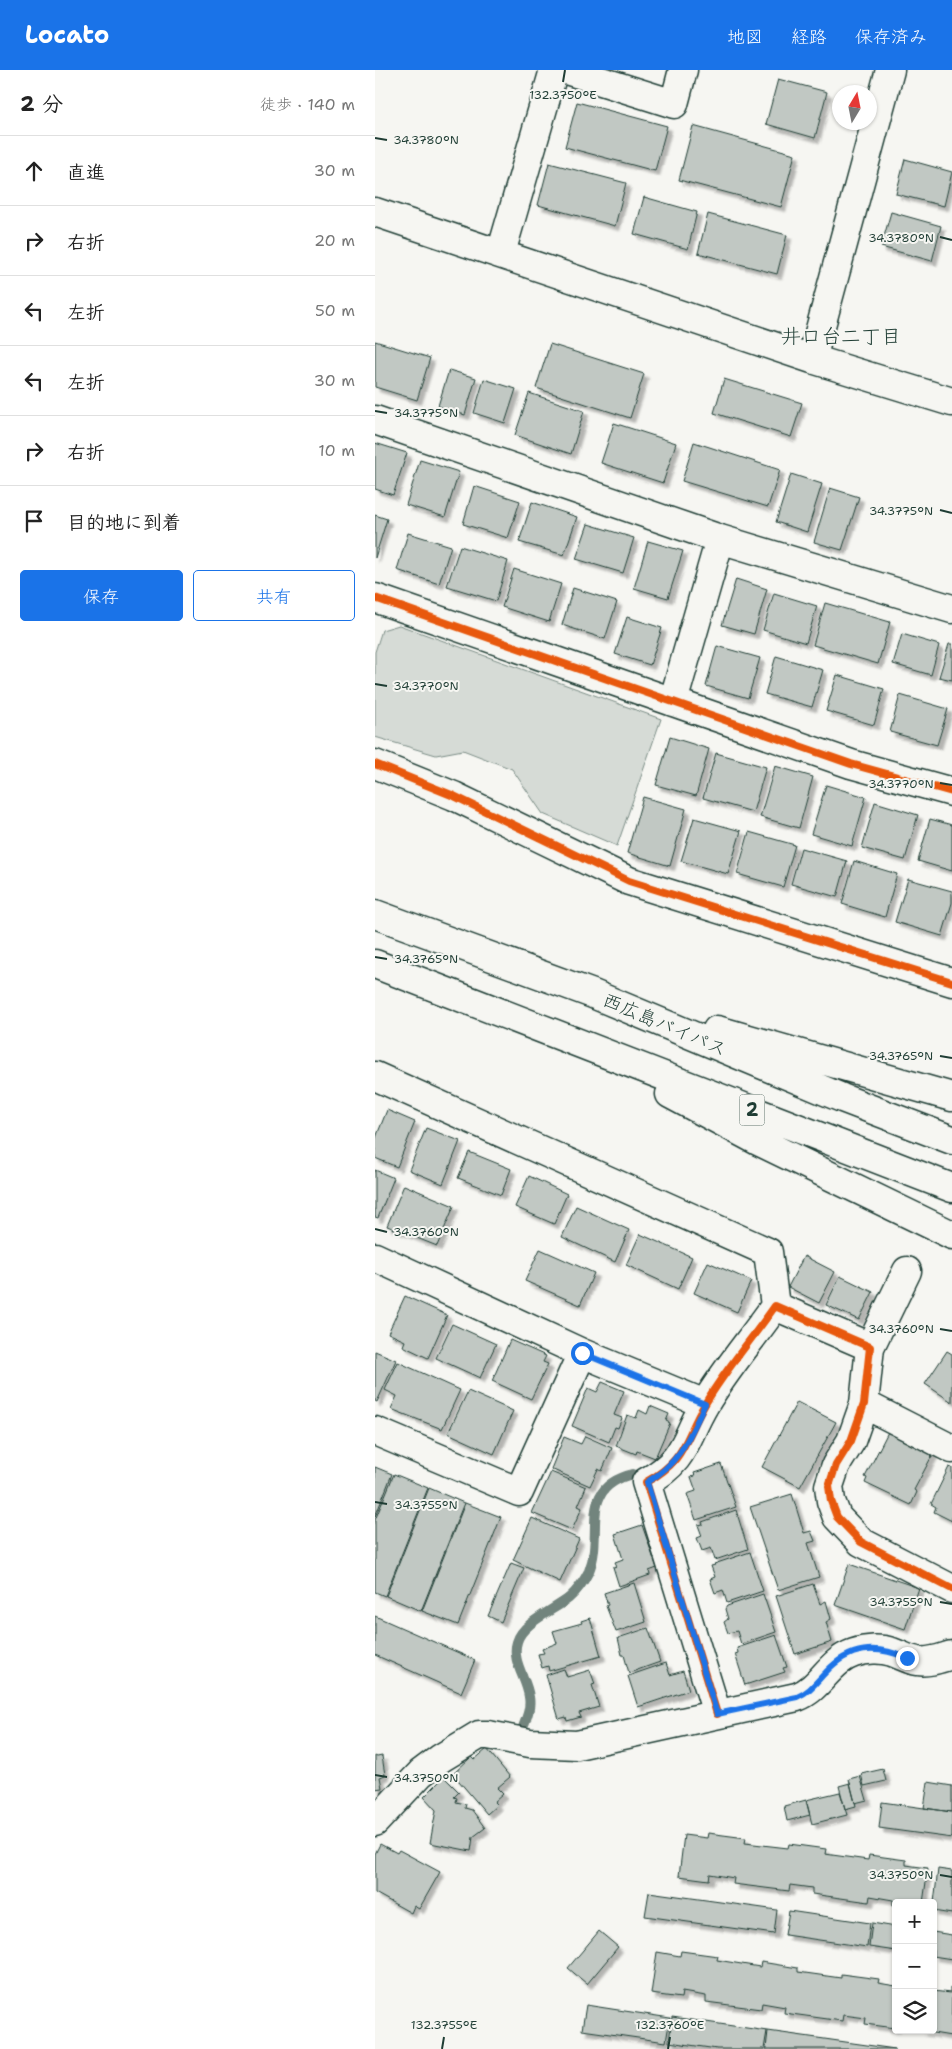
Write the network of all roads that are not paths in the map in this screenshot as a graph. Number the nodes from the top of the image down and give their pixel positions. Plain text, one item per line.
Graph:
1 (554, 70) edge
2 (566, 70) edge
3 (683, 70) edge
4 (890, 70) edge
5 (375, 212) edge
6 (501, 253) junction
7 (812, 358) junction
8 (952, 402) edge
9 (375, 420) edge
10 (721, 539) junction
11 (375, 598) edge
12 (950, 601) edge
13 (673, 702) junction
14 (375, 764) edge
15 (952, 792) edge
16 (375, 914) edge
17 (375, 964) edge
18 (375, 970) edge
19 (407, 976) junction
20 (952, 982) edge
21 (593, 994) junction
22 (553, 1032) junction
23 (375, 1076) edge
24 (952, 1097) edge
25 (952, 1140) edge
26 (952, 1188) edge
27 (952, 1235) edge
28 (375, 1257) edge
29 (907, 1271) dead end
30 (775, 1306) junction
31 (869, 1347) junction
32 (582, 1353) junction
33 (705, 1404) junction
34 (864, 1404) junction
35 (375, 1431) edge
36 (952, 1449) edge
37 (952, 1589) edge
38 (952, 1656) edge
39 (717, 1714) junction
40 (375, 1822) edge

1 - 6 main road
2 - 3 main road
4 - 7 main road
5 - 6 main road
6 - 7 main road
7 - 8 main road
9 - 10 main road
10 - 12 main road
10 - 13 main road
11 - 13 main road
13 - 15 main road
14 - 20 main road
16 - 21 main road, 西広島バイパス / 2
17 - 19 main road, 2
18 - 19 main road
19 - 22 main road, 2
21 - 24 main road
21 - 25 main road, 西広島バイパス / 2
22 - 26 main road, 2
22 - 27 main road
23 - 30 main road
28 - 32 main road
29 - 31 main road
30 - 31 main road
30 - 33 main road
31 - 34 main road
32 - 33 main road
32 - 35 main road
33 - 39 main road
34 - 36 main road
34 - 37 main road
38 - 39 main road
39 - 40 main road

